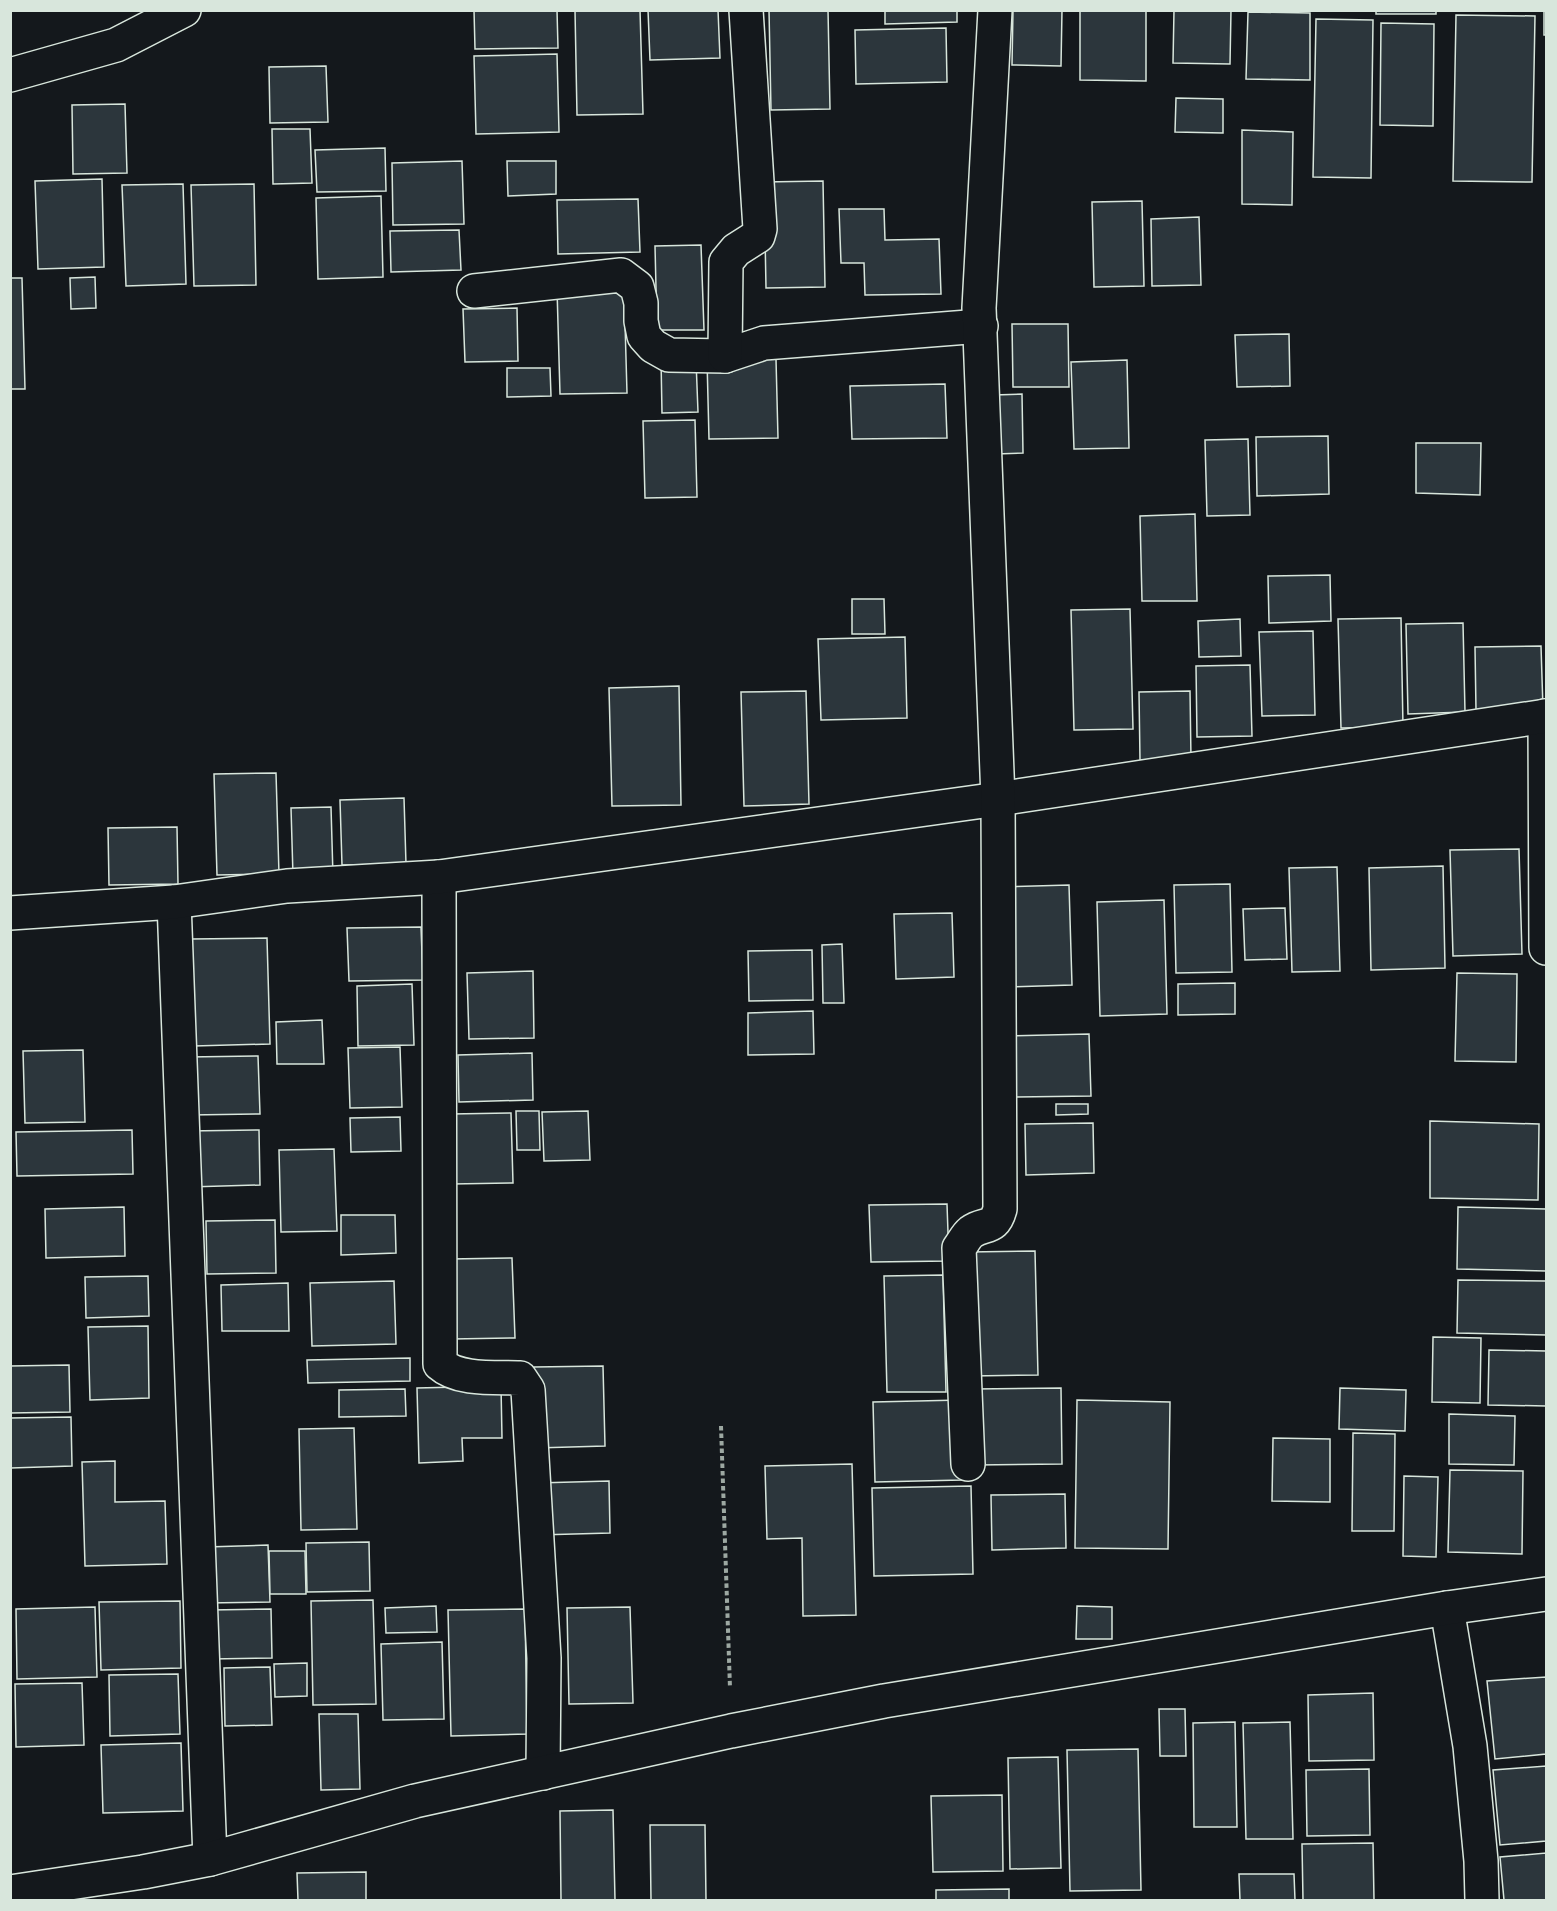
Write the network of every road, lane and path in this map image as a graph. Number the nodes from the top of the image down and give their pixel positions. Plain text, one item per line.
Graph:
1 (184, 10) edge
2 (746, 10) edge
3 (995, 10) edge
4 (10, 75) edge
5 (474, 291) dead end
6 (981, 326) junction
7 (724, 356) junction
8 (1546, 716) edge
9 (998, 799) junction
10 (439, 877) junction
11 (174, 902) junction
12 (10, 913) edge
13 (1546, 948) edge
14 (721, 1426) dead end
15 (969, 1464) dead end
16 (1546, 1594) edge
17 (1447, 1608) junction
18 (732, 1731) junction
19 (543, 1773) junction
20 (210, 1859) junction
21 (144, 1886) edge
22 (10, 1892) edge
23 (1482, 1900) edge

1 - 4 street
2 - 7 street
3 - 6 street
5 - 7 street
6 - 7 street
6 - 9 street
8 - 9 street
8 - 13 street
9 - 10 street
9 - 15 street
10 - 11 street
10 - 19 street
11 - 12 street
11 - 20 street
14 - 18 path
16 - 17 street
17 - 18 street
17 - 23 street
18 - 19 street
19 - 20 street
20 - 21 street
21 - 22 street

